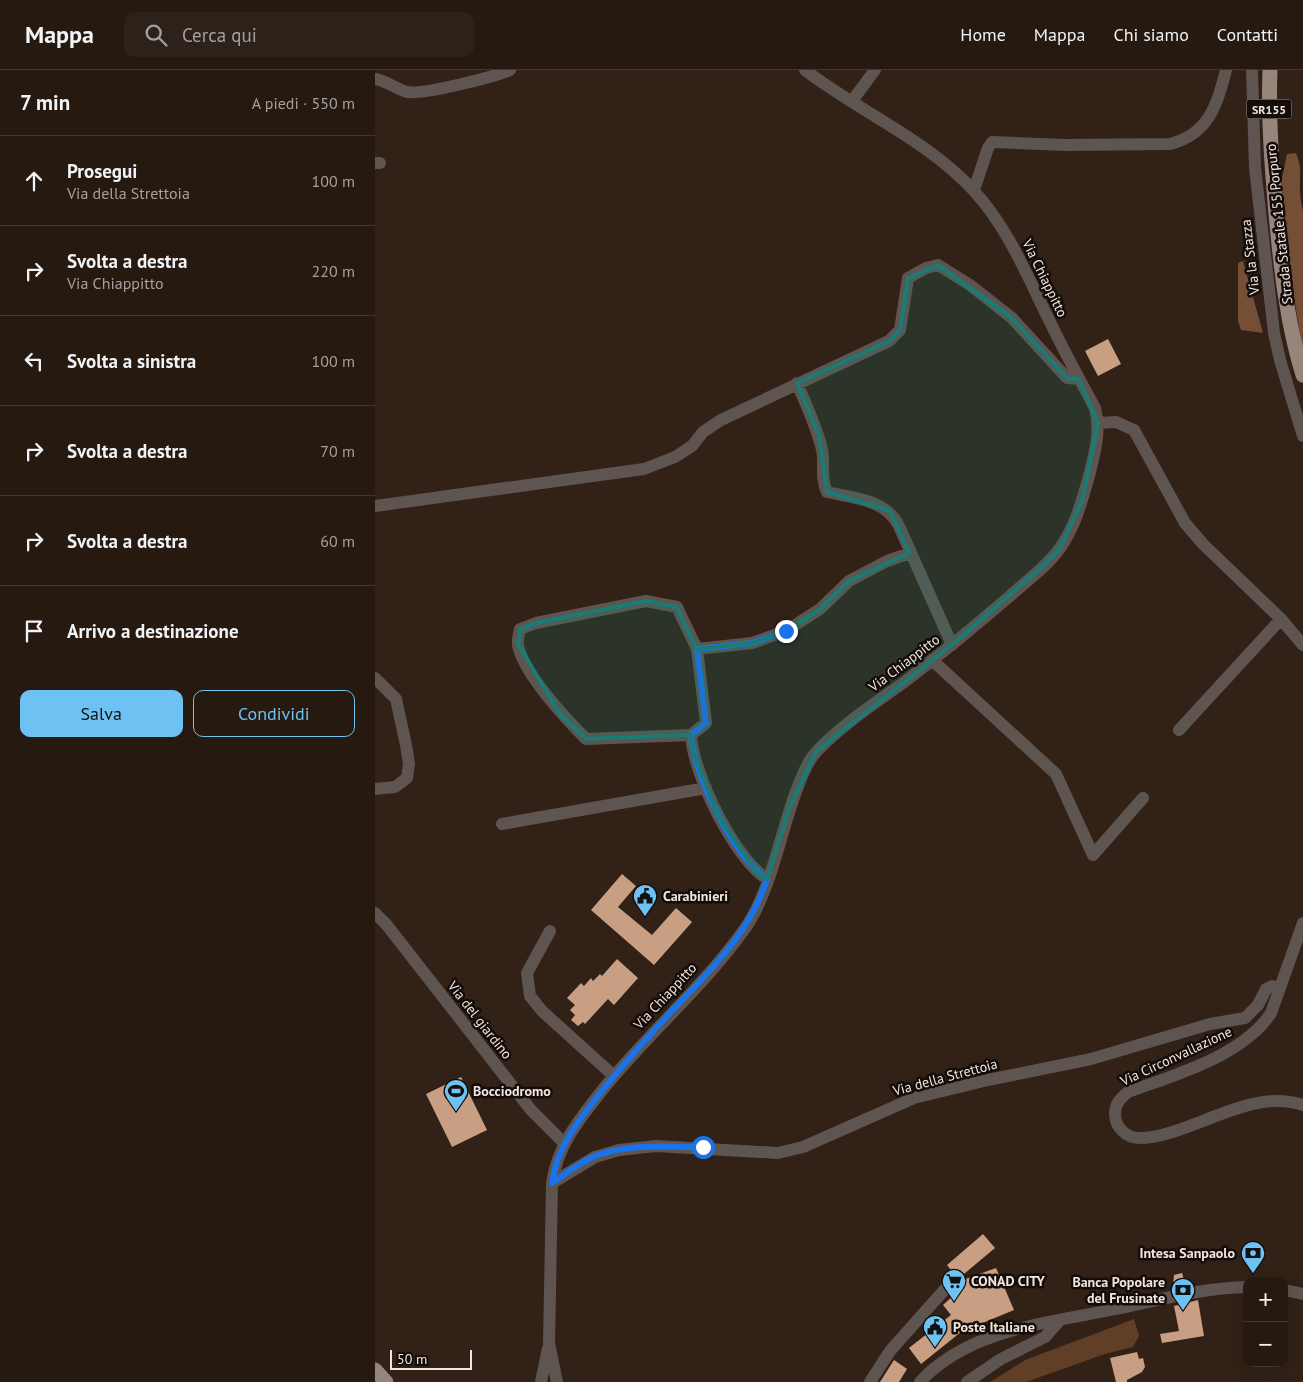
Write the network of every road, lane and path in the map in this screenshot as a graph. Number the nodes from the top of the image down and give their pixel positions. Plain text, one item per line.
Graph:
1 (510, 70) edge
2 (805, 70) edge
3 (875, 70) edge
4 (1226, 70) edge
5 (1251, 70) edge
6 (1270, 70) edge
7 (375, 79) edge
8 (852, 101) junction
9 (974, 190) junction
10 (1303, 375) edge
11 (1079, 379) junction
12 (797, 383) junction
13 (1098, 423) junction
14 (1303, 436) edge
15 (375, 506) edge
16 (909, 553) junction
17 (1281, 619) junction
18 (952, 645) junction
19 (1303, 645) edge
20 (697, 649) junction
21 (932, 660) junction
22 (375, 678) edge
23 (1179, 730) dead end
24 (691, 735) junction
25 (706, 788) junction
26 (375, 789) edge
27 (1143, 798) dead end
28 (502, 824) dead end
29 (767, 879) junction
30 (375, 914) edge
31 (1303, 923) edge
32 (550, 932) dead end
33 (1280, 988) junction
34 (614, 1076) junction
35 (1303, 1105) edge
36 (564, 1143) junction
37 (552, 1183) junction
38 (1243, 1287) edge
39 (946, 1288) dead end
40 (1288, 1291) edge
41 (1303, 1294) edge
42 (1059, 1321) junction
43 (1033, 1326) junction
44 (1037, 1341) junction
45 (549, 1343) junction
46 (375, 1370) edge
47 (386, 1382) edge
48 (541, 1382) edge
49 (557, 1382) edge
50 (870, 1382) edge
51 (920, 1382) edge
52 (967, 1382) edge

1 - 7 street
2 - 8 street, Via Chiappitto
3 - 8 street
4 - 9 street
5 - 14 street, Via la Stazza
6 - 10 main road, Strada Statale 155 Porpuro / SR155
8 - 9 street, Via Chiappitto
9 - 11 street, Via Chiappitto
11 - 12 street
11 - 13 street, Via Chiappitto
12 - 15 street
12 - 16 street
13 - 17 street
13 - 18 street, Via Chiappitto
16 - 18 street
16 - 20 street
17 - 19 street
17 - 23 street
18 - 21 street, Via Chiappitto
20 - 24 street
20 - 24 street
21 - 27 street
21 - 29 street, Via Chiappitto
22 - 26 street
24 - 25 street
25 - 28 street
25 - 29 street
29 - 34 street, Via Chiappitto
30 - 36 street, Via del giardino
31 - 33 street, Via Circonvallazione
32 - 34 street
33 - 35 street, Via Circonvallazione
33 - 37 street, Via della Strettoia
34 - 36 street, Via Chiappitto
36 - 37 street, Via Chiappitto
37 - 45 street, Via Chiappitto
38 - 42 street
39 - 50 street
40 - 41 street
42 - 43 street
42 - 44 street
43 - 44 street
43 - 51 street
44 - 52 street
45 - 48 street
45 - 49 street
46 - 47 main road

